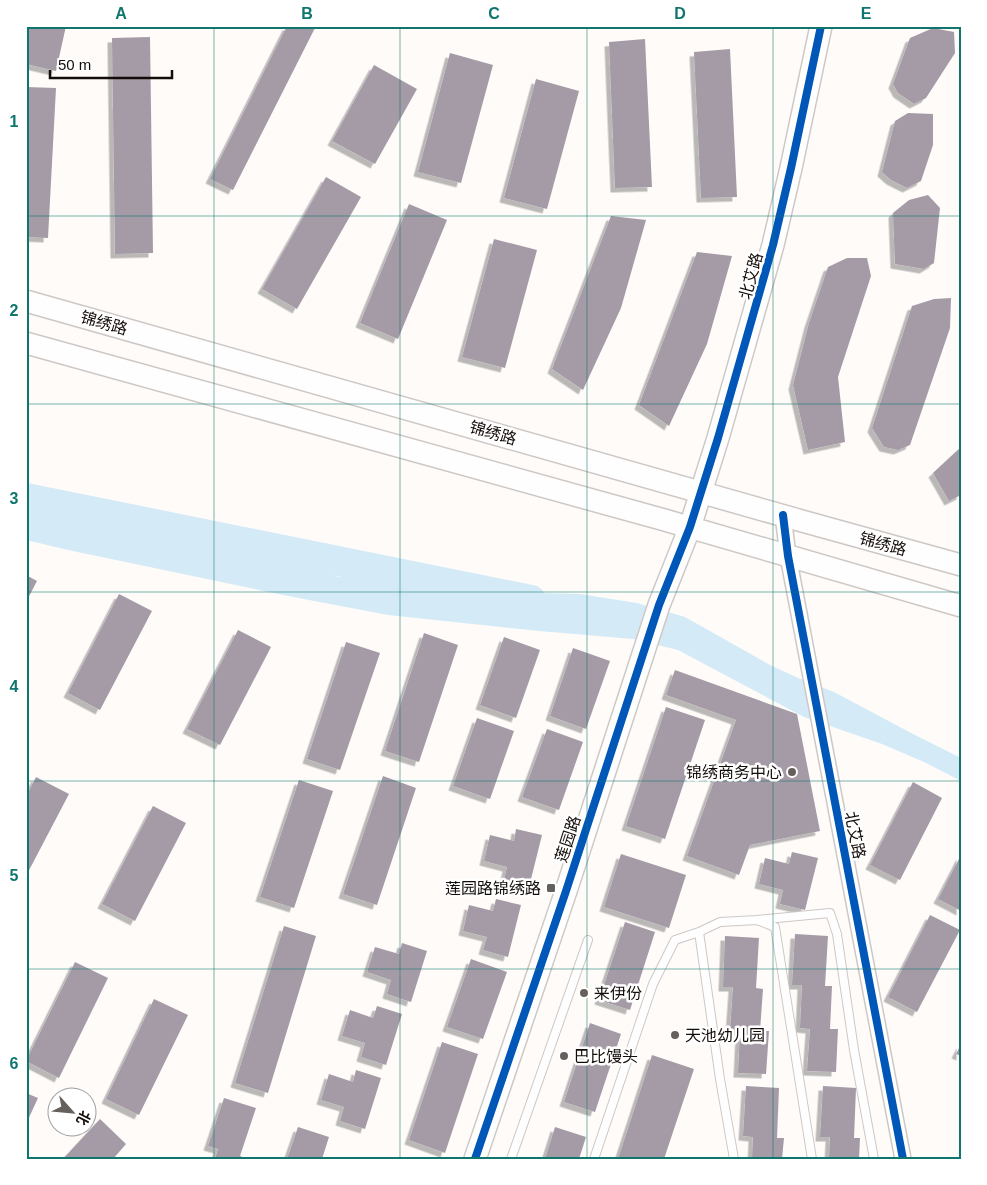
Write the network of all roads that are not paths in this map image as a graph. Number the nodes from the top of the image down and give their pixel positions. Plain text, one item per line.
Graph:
1 (821, 26) edge
2 (26, 300) edge
3 (26, 343) edge
4 (702, 492) junction
5 (783, 516) junction
6 (690, 528) junction
7 (788, 556) junction
8 (961, 565) edge
9 (961, 606) edge
10 (756, 920) junction
11 (699, 932) junction
12 (588, 940) dead end
13 (476, 1159) edge
14 (511, 1159) edge
15 (594, 1159) edge
16 (734, 1159) edge
17 (812, 1159) edge
18 (874, 1159) edge
19 (902, 1159) edge

1 - 4 main road, 北艾路
2 - 4 main road, 锦绣路
3 - 6 main road
4 - 5 main road, 锦绣路
4 - 6 main road, 北艾路
5 - 7 street, 北艾路
5 - 8 main road, 锦绣路
6 - 7 main road
6 - 13 main road, 莲园路
7 - 9 main road
7 - 19 street, 北艾路
10 - 11 lane
10 - 17 lane
10 - 18 lane
11 - 15 lane
11 - 16 lane
12 - 14 lane

